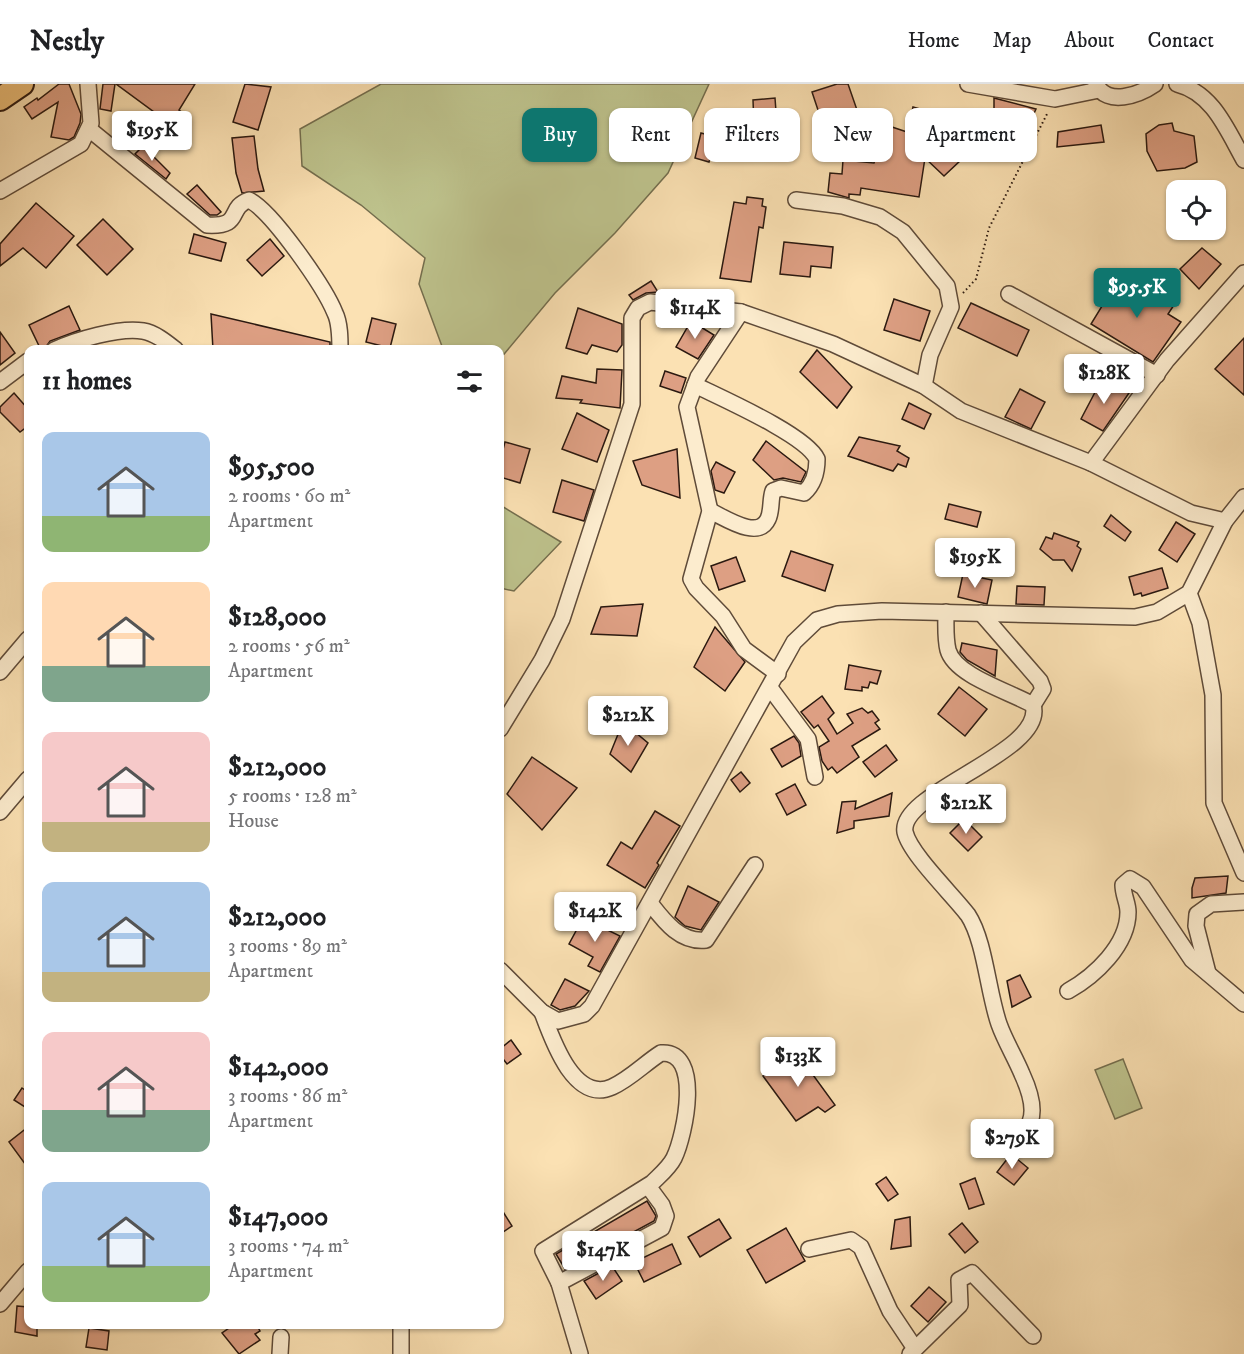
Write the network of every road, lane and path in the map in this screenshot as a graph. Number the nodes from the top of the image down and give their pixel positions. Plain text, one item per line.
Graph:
1 (20, 84) edge
2 (88, 84) edge
3 (968, 84) edge
4 (1177, 84) edge
5 (1152, 86) edge
6 (1097, 87) edge
7 (0, 99) edge
8 (1054, 99) junction
9 (88, 129) junction
10 (1244, 160) edge
11 (0, 191) edge
12 (796, 200) dead end
13 (1244, 273) edge
14 (1009, 294) dead end
15 (951, 307) junction
16 (741, 312) junction
17 (65, 345) edge
18 (169, 345) edge
19 (339, 345) edge
20 (24, 365) edge
21 (1157, 375) junction
22 (0, 382) edge
23 (695, 385) junction
24 (924, 386) junction
25 (1091, 463) junction
26 (1244, 497) edge
27 (710, 510) junction
28 (1225, 521) junction
29 (1189, 593) junction
30 (946, 612) junction
31 (981, 613) junction
32 (24, 644) edge
33 (0, 672) edge
34 (778, 674) junction
35 (771, 689) junction
36 (1033, 705) junction
37 (504, 722) edge
38 (815, 777) dead end
39 (24, 784) edge
40 (0, 812) edge
41 (755, 865) dead end
42 (1244, 873) edge
43 (1244, 902) edge
44 (650, 903) junction
45 (1208, 973) junction
46 (504, 974) edge
47 (1068, 992) dead end
48 (1244, 1004) edge
49 (542, 1012) junction
50 (981, 1148) dead end
51 (648, 1186) junction
52 (809, 1249) dead end
53 (24, 1276) edge
54 (559, 1283) junction
55 (0, 1305) edge
56 (401, 1329) edge
57 (1033, 1336) dead end
58 (281, 1337) dead end
59 (912, 1350) edge
60 (280, 1354) edge
61 (401, 1354) edge
62 (580, 1354) edge

1 - 7 highway
2 - 9 street
3 - 8 street
4 - 10 street
5 - 6 street
6 - 8 street
8 - 15 path
9 - 11 street
9 - 19 street
12 - 15 street
13 - 21 street
14 - 21 street
15 - 24 street
16 - 23 street
16 - 24 street
16 - 37 street
17 - 18 street
20 - 22 street
21 - 25 street
23 - 27 street
23 - 27 street
24 - 25 street
25 - 28 street
26 - 28 street
27 - 34 street
28 - 29 street
29 - 31 street
29 - 42 street
30 - 31 street
30 - 34 street
30 - 36 street
31 - 36 street
32 - 33 street
34 - 35 street
35 - 38 street
35 - 44 street
36 - 50 street
39 - 40 street
41 - 44 street
43 - 45 street
44 - 49 street
45 - 47 street
45 - 48 street
46 - 49 street
49 - 51 street
51 - 54 street
51 - 54 street
52 - 59 street
53 - 55 street
54 - 62 street
56 - 61 street
57 - 59 street
58 - 60 street

